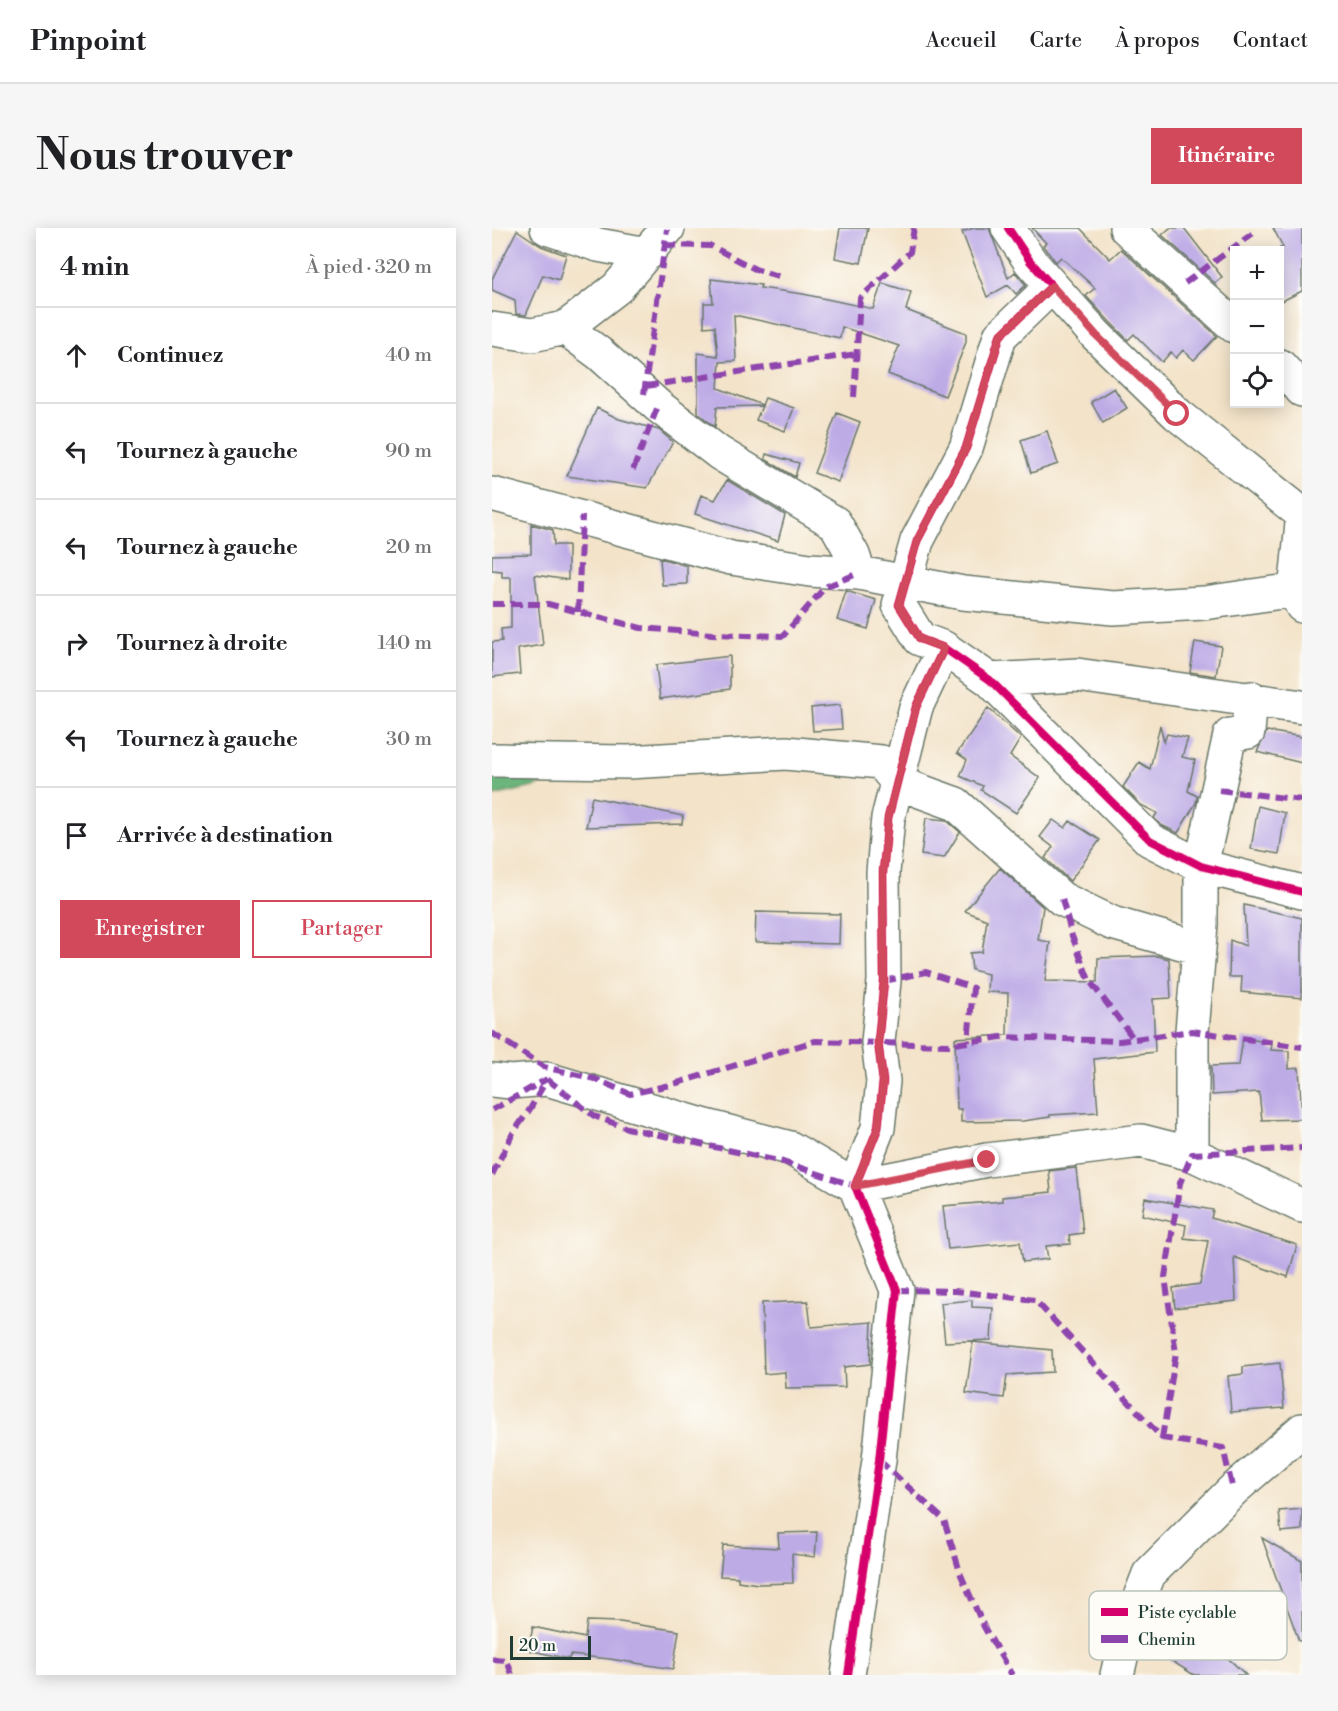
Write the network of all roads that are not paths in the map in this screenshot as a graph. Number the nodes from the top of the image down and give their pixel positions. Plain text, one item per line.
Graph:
1 (547, 228) edge
2 (668, 228) edge
3 (1008, 228) edge
4 (1126, 228) edge
5 (647, 254) junction
6 (1052, 286) junction
7 (1230, 322) edge
8 (565, 328) junction
9 (492, 329) edge
10 (1284, 370) edge
11 (1302, 390) edge
12 (492, 494) edge
13 (1302, 514) edge
14 (1302, 523) edge
15 (859, 573) junction
16 (905, 581) junction
17 (1300, 596) edge
18 (944, 648) junction
19 (990, 680) junction
20 (1251, 698) junction
21 (1302, 707) edge
22 (492, 760) edge
23 (898, 783) junction
24 (1201, 866) junction
25 (1302, 892) edge
26 (1199, 948) junction
27 (492, 1080) edge
28 (1192, 1154) junction
29 (855, 1186) junction
30 (1302, 1206) edge
31 (1302, 1430) edge
32 (1142, 1591) edge
33 (1121, 1660) edge
34 (848, 1675) edge
35 (1117, 1675) edge

1 - 5 street
2 - 5 street
3 - 6 street
4 - 7 street
5 - 8 street
6 - 13 street
6 - 16 street
8 - 9 street
8 - 15 street
10 - 11 street
12 - 15 street
14 - 17 street
15 - 16 street
16 - 17 street
16 - 18 street
18 - 19 street
18 - 23 street
19 - 20 street
19 - 24 street
20 - 21 street
20 - 24 street
22 - 23 street
23 - 26 street
23 - 29 street
24 - 25 street
24 - 26 street
26 - 28 street
27 - 29 street
28 - 29 street
28 - 30 street
29 - 34 street
31 - 32 street
33 - 35 street

